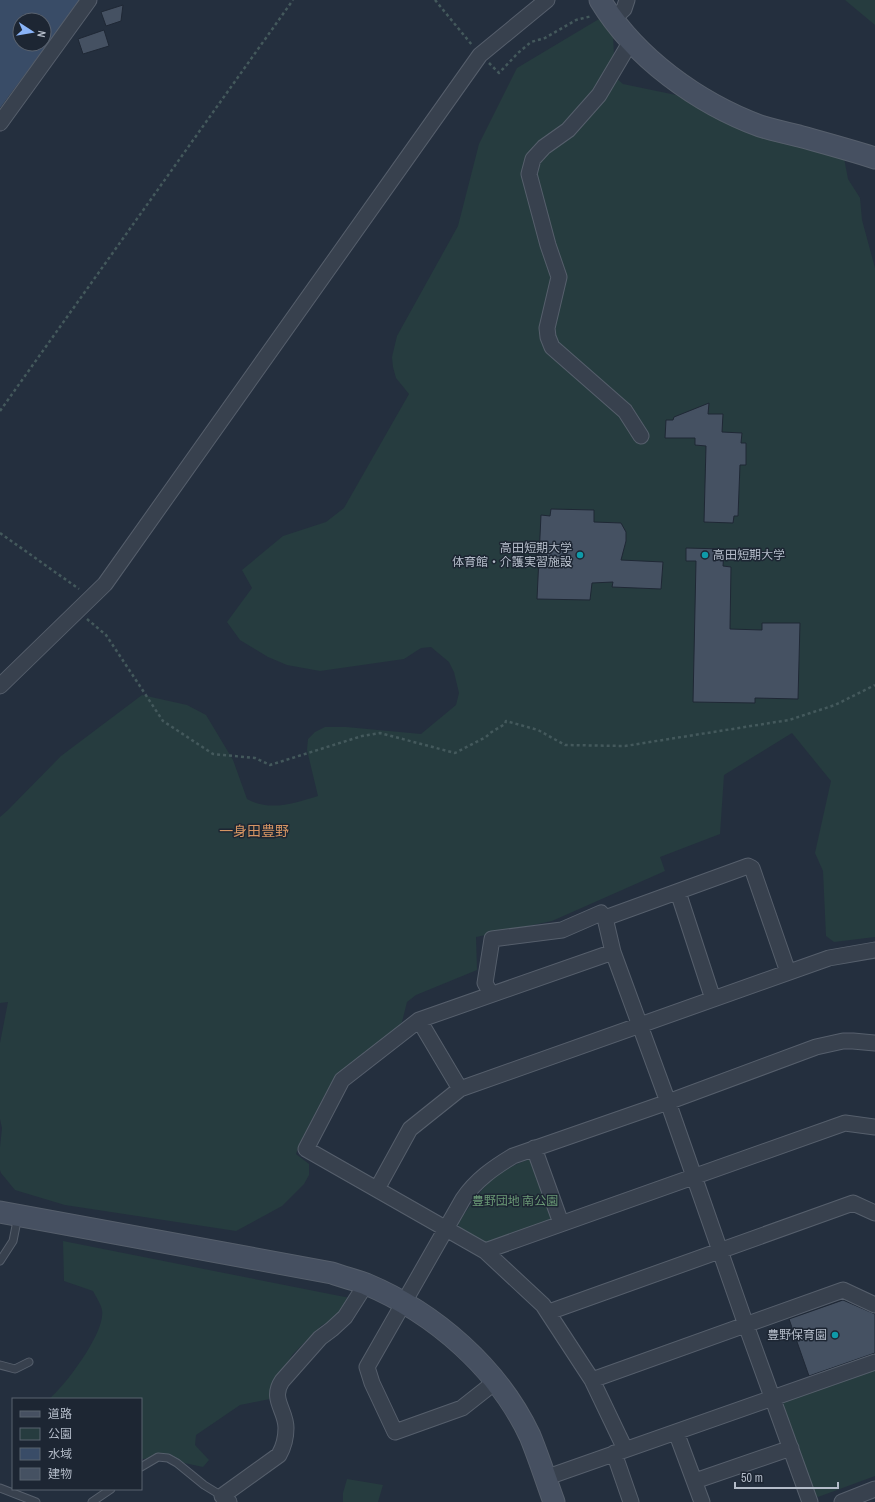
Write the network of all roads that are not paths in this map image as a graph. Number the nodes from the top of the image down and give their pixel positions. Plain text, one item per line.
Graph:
1 (89, 0) edge
2 (546, 0) edge
3 (600, 0) edge
4 (627, 0) edge
5 (613, 19) junction
6 (631, 41) junction
7 (0, 123) edge
8 (875, 158) edge
9 (641, 436) dead end
10 (0, 686) edge
11 (678, 892) junction
12 (604, 918) junction
13 (875, 950) edge
14 (614, 952) junction
15 (788, 972) junction
16 (491, 994) junction
17 (713, 999) junction
18 (419, 1020) junction
19 (640, 1025) junction
20 (875, 1043) edge
21 (460, 1088) junction
22 (668, 1102) junction
23 (875, 1127) edge
24 (534, 1148) junction
25 (693, 1176) junction
26 (377, 1189) junction
27 (875, 1213) edge
28 (9, 1214) edge
29 (561, 1224) junction
30 (446, 1230) junction
31 (719, 1250) junction
32 (485, 1251) junction
33 (0, 1261) edge
34 (366, 1284) junction
35 (404, 1304) junction
36 (875, 1305) edge
37 (549, 1312) junction
38 (746, 1325) junction
39 (29, 1362) dead end
40 (875, 1362) edge
41 (0, 1365) edge
42 (592, 1380) junction
43 (495, 1382) junction
44 (772, 1398) junction
45 (676, 1432) junction
46 (791, 1448) junction
47 (619, 1451) junction
48 (142, 1466) edge
49 (546, 1478) junction
50 (695, 1481) junction
51 (0, 1488) edge
52 (875, 1489) edge
53 (110, 1490) edge
54 (225, 1499) edge
55 (36, 1502) edge
56 (92, 1502) edge
57 (554, 1502) edge
58 (631, 1502) edge
59 (702, 1502) edge
60 (810, 1502) edge
61 (842, 1502) edge

1 - 7 street
2 - 10 street
3 - 5 street
4 - 5 street
5 - 6 street
6 - 8 street
6 - 9 street
11 - 12 street
11 - 15 street
11 - 17 street
12 - 14 street
12 - 16 street
13 - 15 street
14 - 16 street
14 - 19 street
15 - 17 street
16 - 18 street
17 - 19 street
18 - 21 street
18 - 26 street
19 - 21 street
19 - 22 street
20 - 22 street
21 - 26 street
22 - 24 street
22 - 25 street
23 - 25 street
24 - 29 street
24 - 30 street
25 - 29 street
25 - 31 street
26 - 30 street
27 - 31 street
28 - 33 lane
28 - 34 street
29 - 32 street
30 - 32 street
30 - 35 street
31 - 37 street
31 - 38 street
32 - 37 street
34 - 35 street
34 - 54 street
35 - 43 street
35 - 43 street
36 - 38 street
37 - 42 street
38 - 42 street
38 - 44 street
39 - 41 lane
40 - 44 street
42 - 47 street
43 - 49 street
44 - 45 street
44 - 46 street
45 - 47 street
45 - 50 street
46 - 50 street
46 - 60 street
47 - 49 street
47 - 58 street
48 - 54 lane
49 - 57 street
50 - 59 street
51 - 55 lane
52 - 61 street
53 - 56 lane

